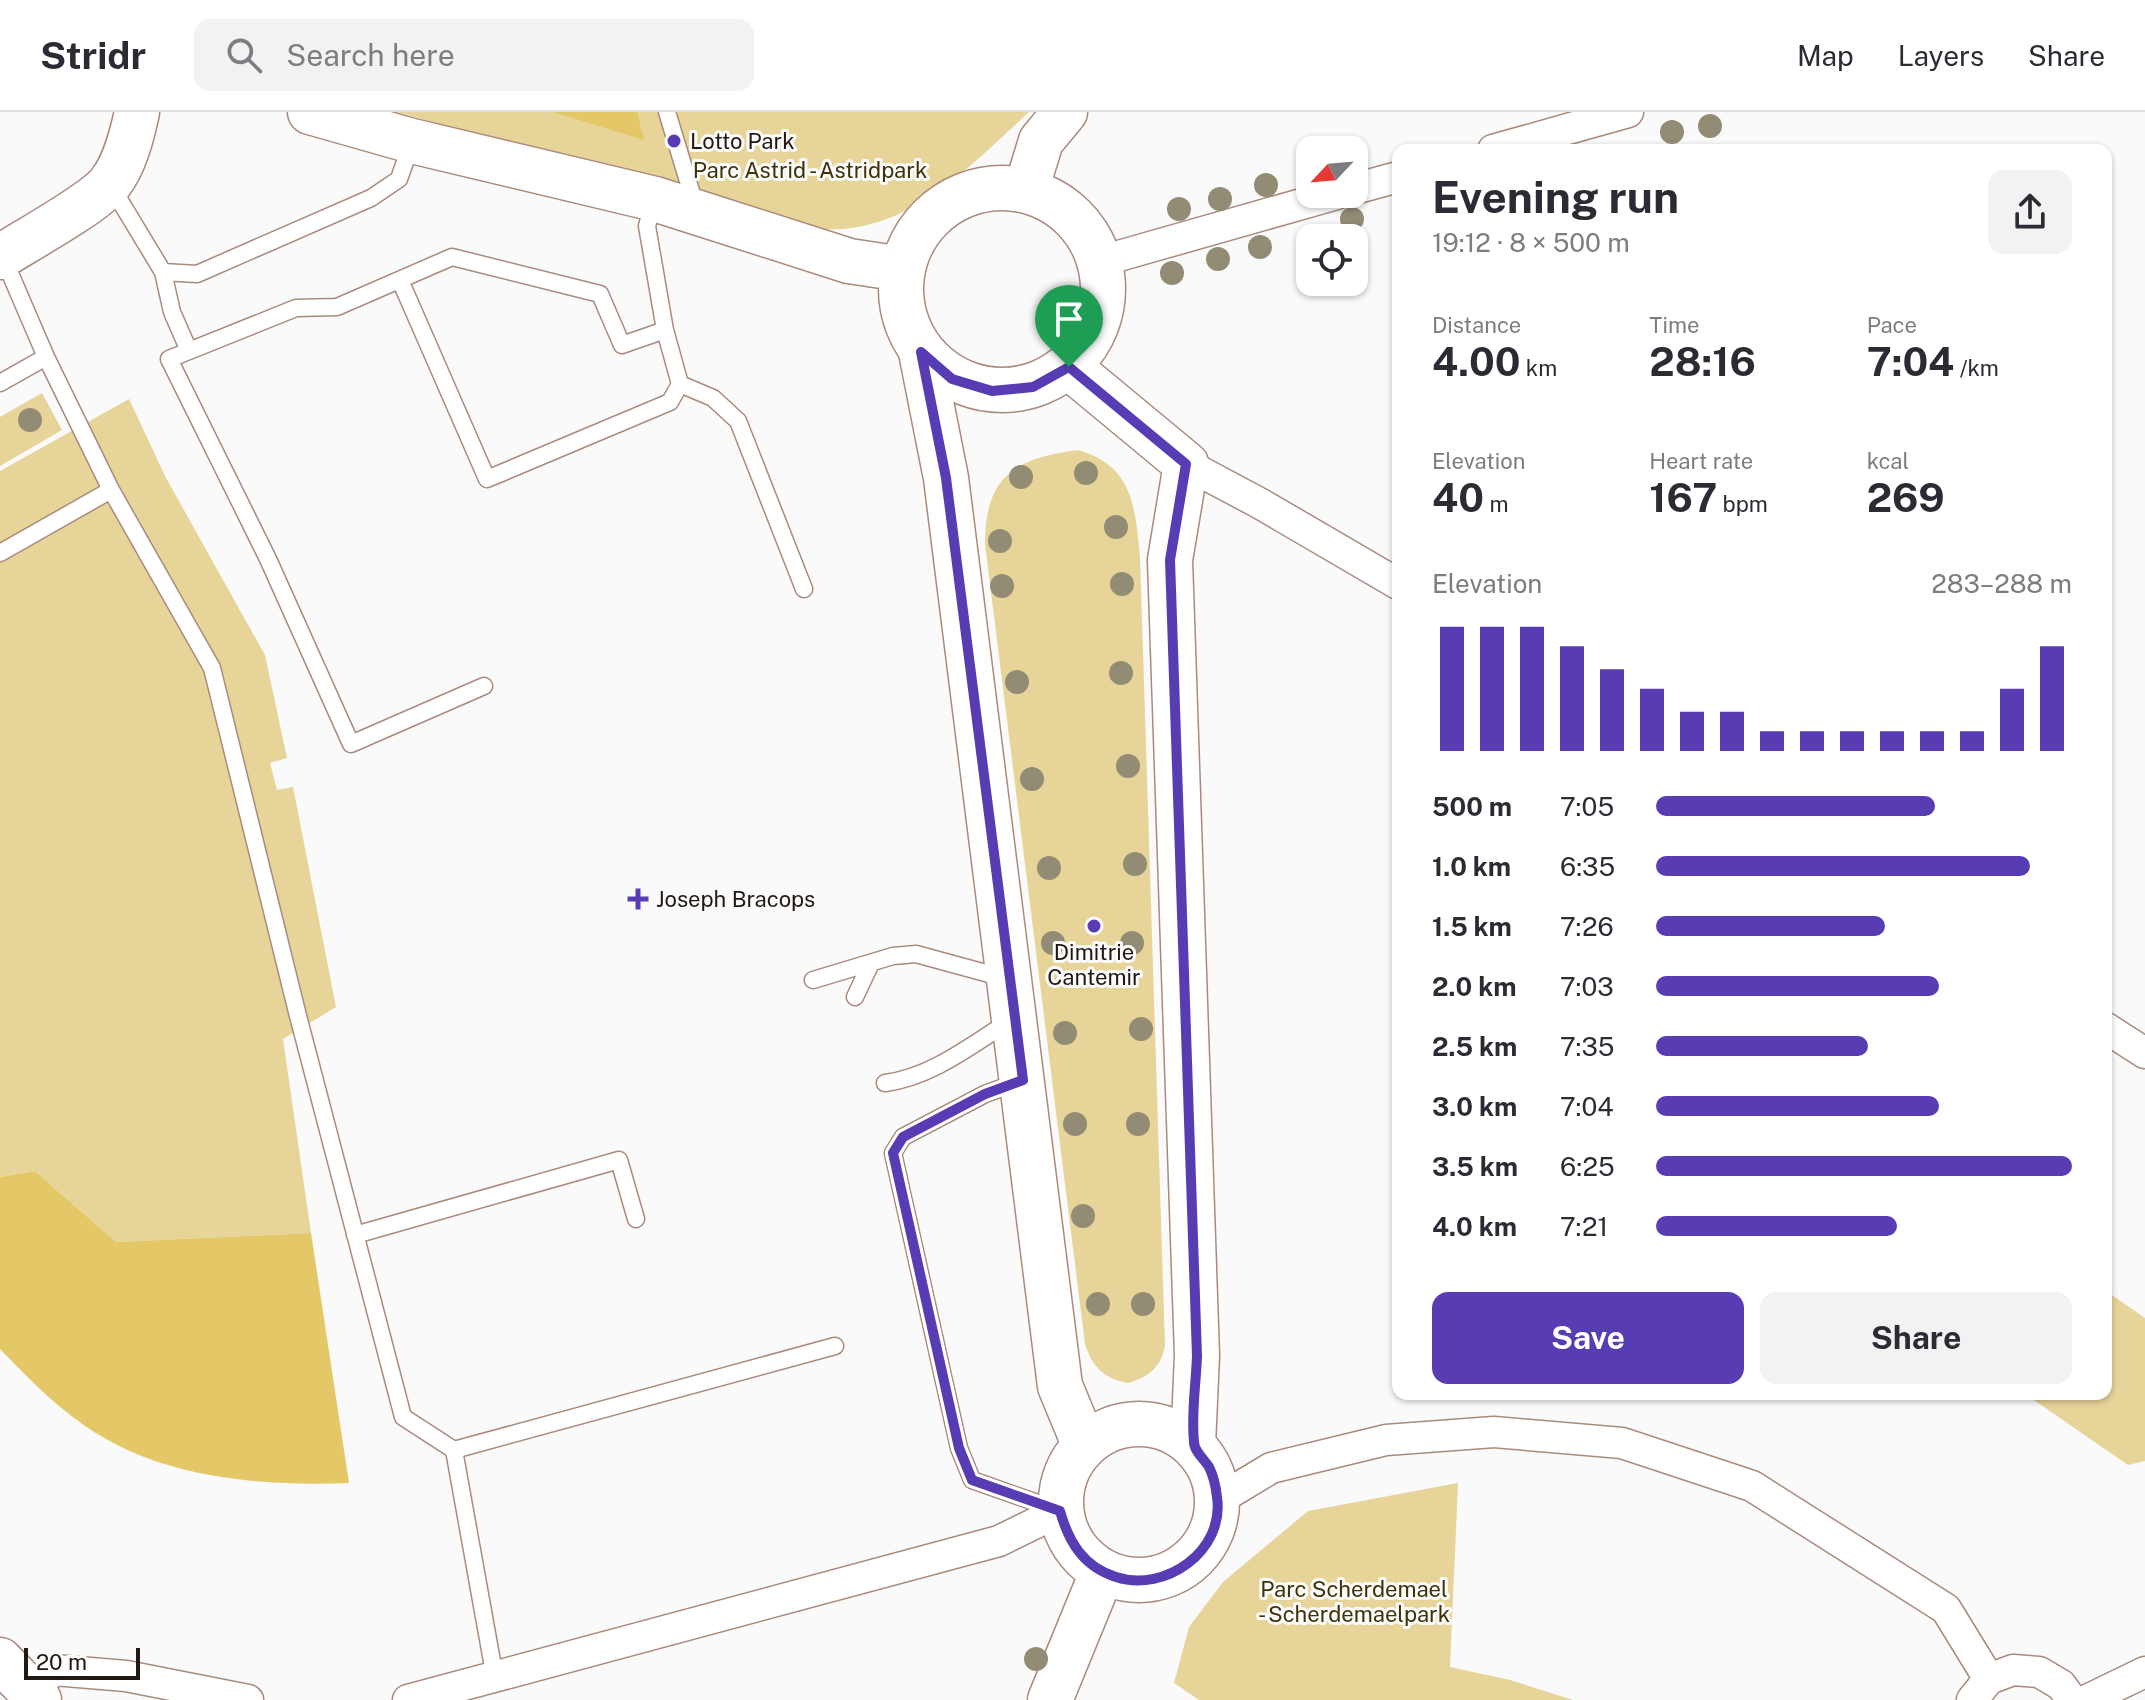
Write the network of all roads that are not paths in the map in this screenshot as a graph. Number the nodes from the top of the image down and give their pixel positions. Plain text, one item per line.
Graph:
1 (137, 112) edge
2 (310, 112) edge
3 (667, 112) edge
4 (1065, 112) edge
5 (1628, 112) edge
6 (412, 141) junction
7 (1514, 144) edge
8 (1392, 179) edge
9 (110, 184) junction
10 (1368, 185) edge
11 (1026, 190) junction
12 (655, 199) junction
13 (1296, 206) edge
14 (698, 213) junction
15 (1, 256) edge
16 (1101, 261) junction
17 (902, 269) junction
18 (163, 272) junction
19 (400, 280) junction
20 (665, 330) junction
21 (189, 351) junction
22 (921, 352) junction
23 (46, 357) junction
24 (1069, 367) junction
25 (0, 383) edge
26 (680, 384) junction
27 (1186, 464) junction
28 (111, 490) junction
29 (0, 553) edge
30 (1392, 580) edge
31 (804, 589) dead end
32 (484, 686) dead end
33 (871, 963) junction
34 (813, 980) dead end
35 (855, 997) dead end
36 (1012, 998) junction
37 (2112, 1032) edge
38 (2145, 1053) edge
39 (1023, 1080) junction
40 (885, 1083) dead end
41 (636, 1219) dead end
42 (355, 1235) junction
43 (835, 1346) dead end
44 (1084, 1444) junction
45 (1193, 1445) junction
46 (454, 1450) junction
47 (1218, 1500) junction
48 (1060, 1511) junction
49 (1102, 1573) junction
50 (0, 1660) edge
51 (2145, 1672) edge
52 (495, 1678) junction
53 (1980, 1690) edge
54 (35, 1696) edge
55 (248, 1700) edge
56 (408, 1700) edge
57 (1050, 1700) edge
58 (2072, 1700) edge
59 (2087, 1700) edge

1 - 9 street
2 - 6 street
3 - 14 lane
4 - 11 street
5 - 7 street
6 - 12 street
6 - 18 lane
8 - 10 street
9 - 15 street
9 - 18 lane
11 - 16 street
11 - 17 street
12 - 14 street
12 - 20 lane
13 - 16 street
14 - 17 street
15 - 23 lane
16 - 24 street
17 - 22 street
18 - 21 lane
19 - 20 lane
19 - 21 lane
19 - 26 lane
20 - 26 lane
21 - 32 lane
22 - 24 street
22 - 36 street
23 - 25 lane
23 - 28 lane
24 - 27 street
26 - 31 lane
27 - 30 street
27 - 45 street
28 - 29 lane
28 - 42 lane
33 - 34 lane
33 - 35 lane
33 - 36 lane
36 - 39 street
36 - 40 lane
37 - 38 street
39 - 44 street
39 - 48 lane
41 - 42 lane
42 - 46 lane
43 - 46 lane
44 - 45 street
44 - 48 street
45 - 47 street
46 - 52 lane
47 - 49 street
47 - 53 street
48 - 49 street
48 - 52 street
49 - 57 street
50 - 54 street
51 - 59 street
52 - 56 street
53 - 58 street
54 - 55 street

